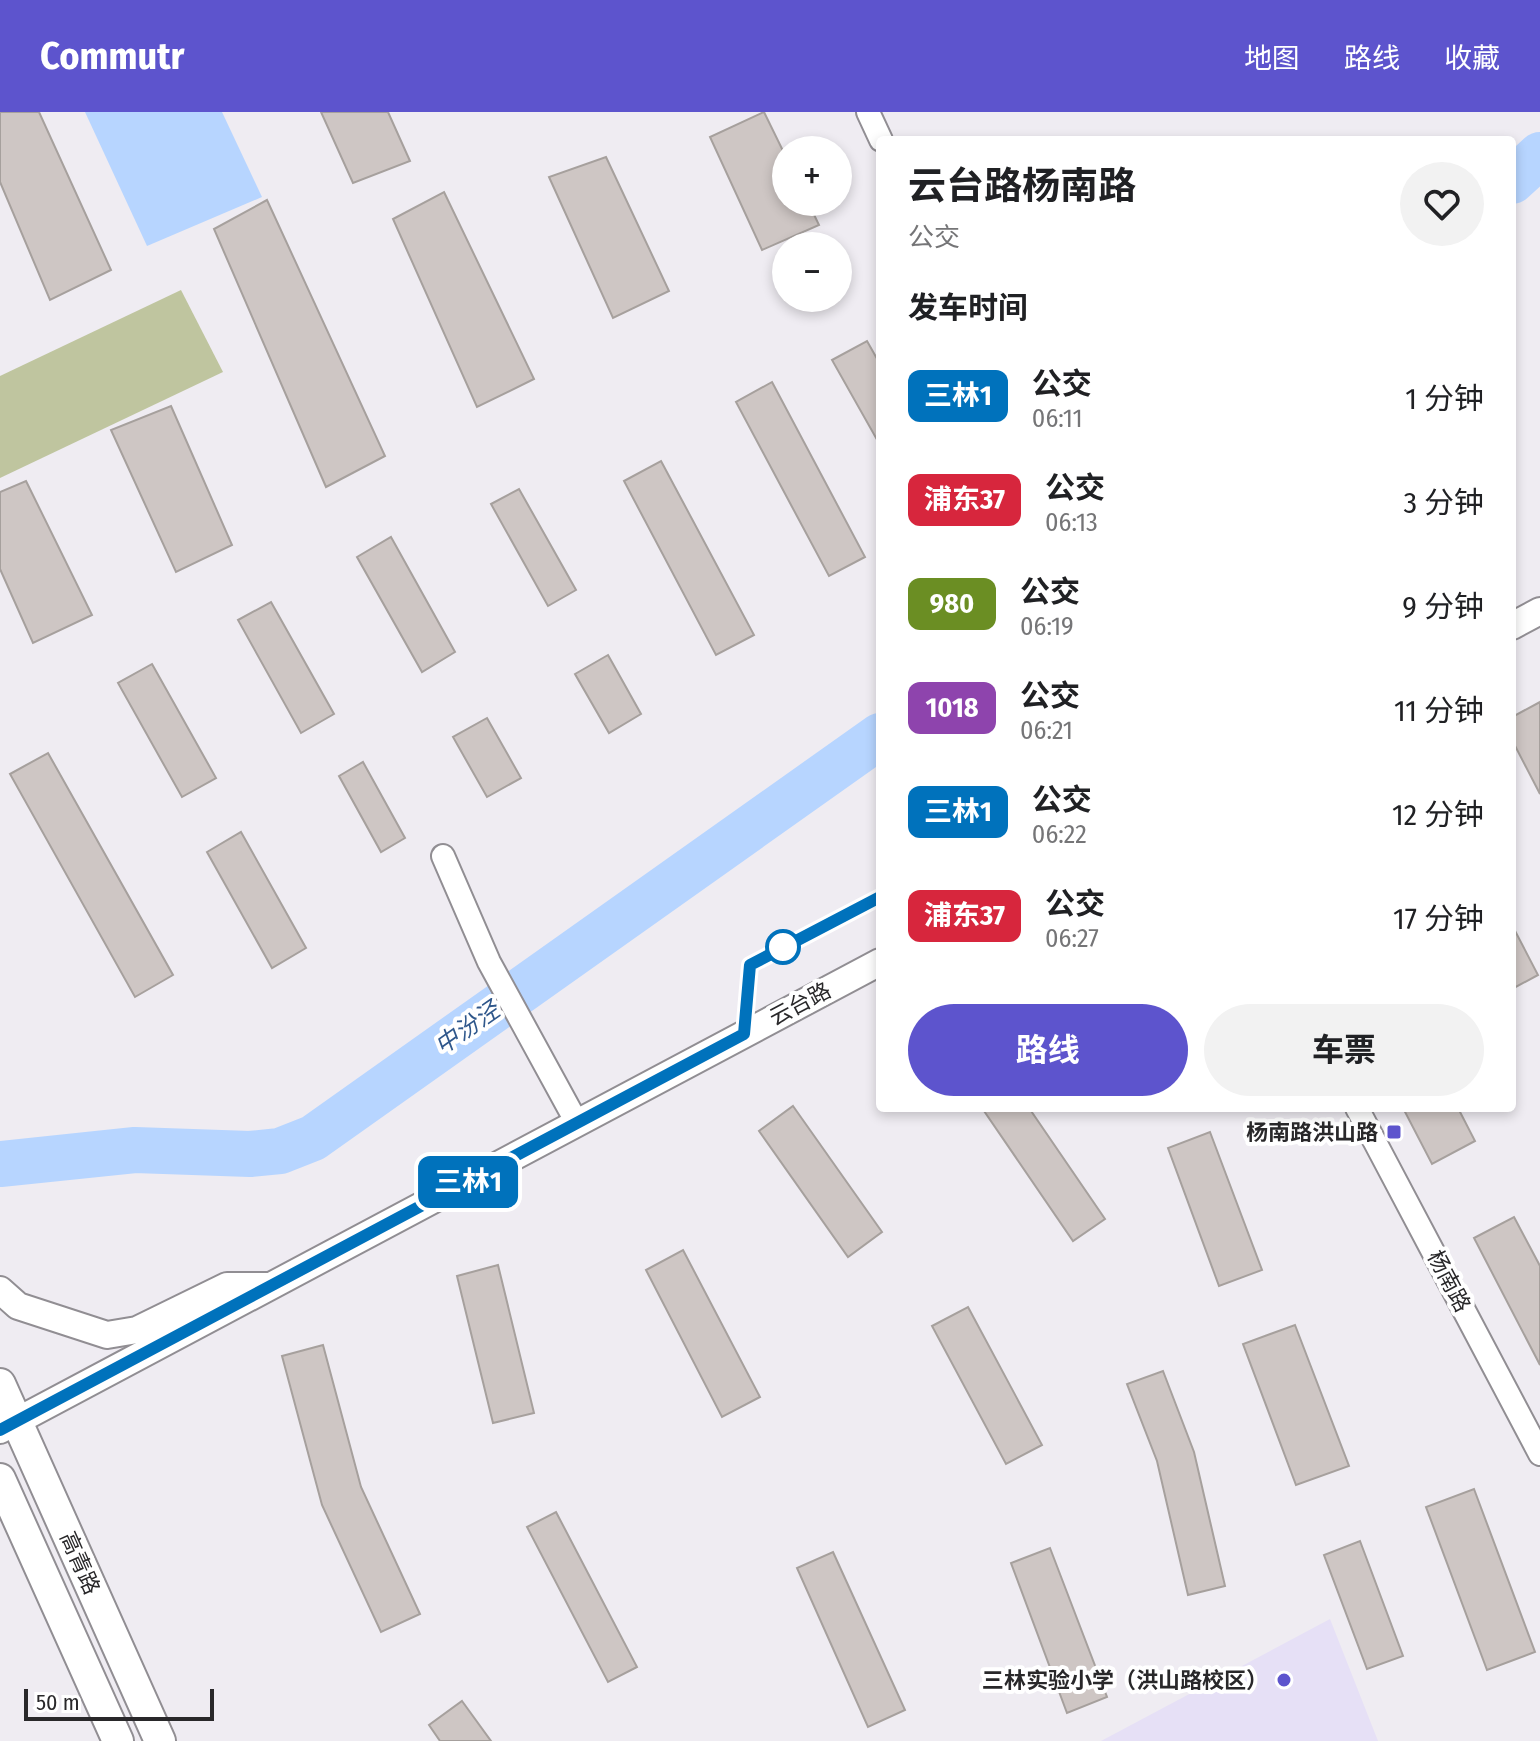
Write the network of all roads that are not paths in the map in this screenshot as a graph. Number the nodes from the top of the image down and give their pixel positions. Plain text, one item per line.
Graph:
1 (868, 112) edge
2 (879, 136) edge
3 (1540, 611) edge
4 (1516, 624) edge
5 (443, 856) dead end
6 (876, 899) edge
7 (876, 964) edge
8 (744, 1034) junction
9 (1359, 1112) edge
10 (577, 1123) junction
11 (271, 1286) junction
12 (0, 1290) edge
13 (0, 1384) edge
14 (8, 1426) edge
15 (1540, 1454) edge
16 (0, 1479) edge
17 (118, 1741) edge
18 (160, 1741) edge

1 - 2 street
3 - 4 street
5 - 10 street
6 - 8 lane
7 - 8 street, 云台路
8 - 10 street, 云台路
9 - 15 street, 杨南路
10 - 11 street, 云台路
11 - 12 street
11 - 14 street, 云台路
13 - 14 main road, 高青路
14 - 18 main road, 高青路
16 - 17 main road, 高青路

